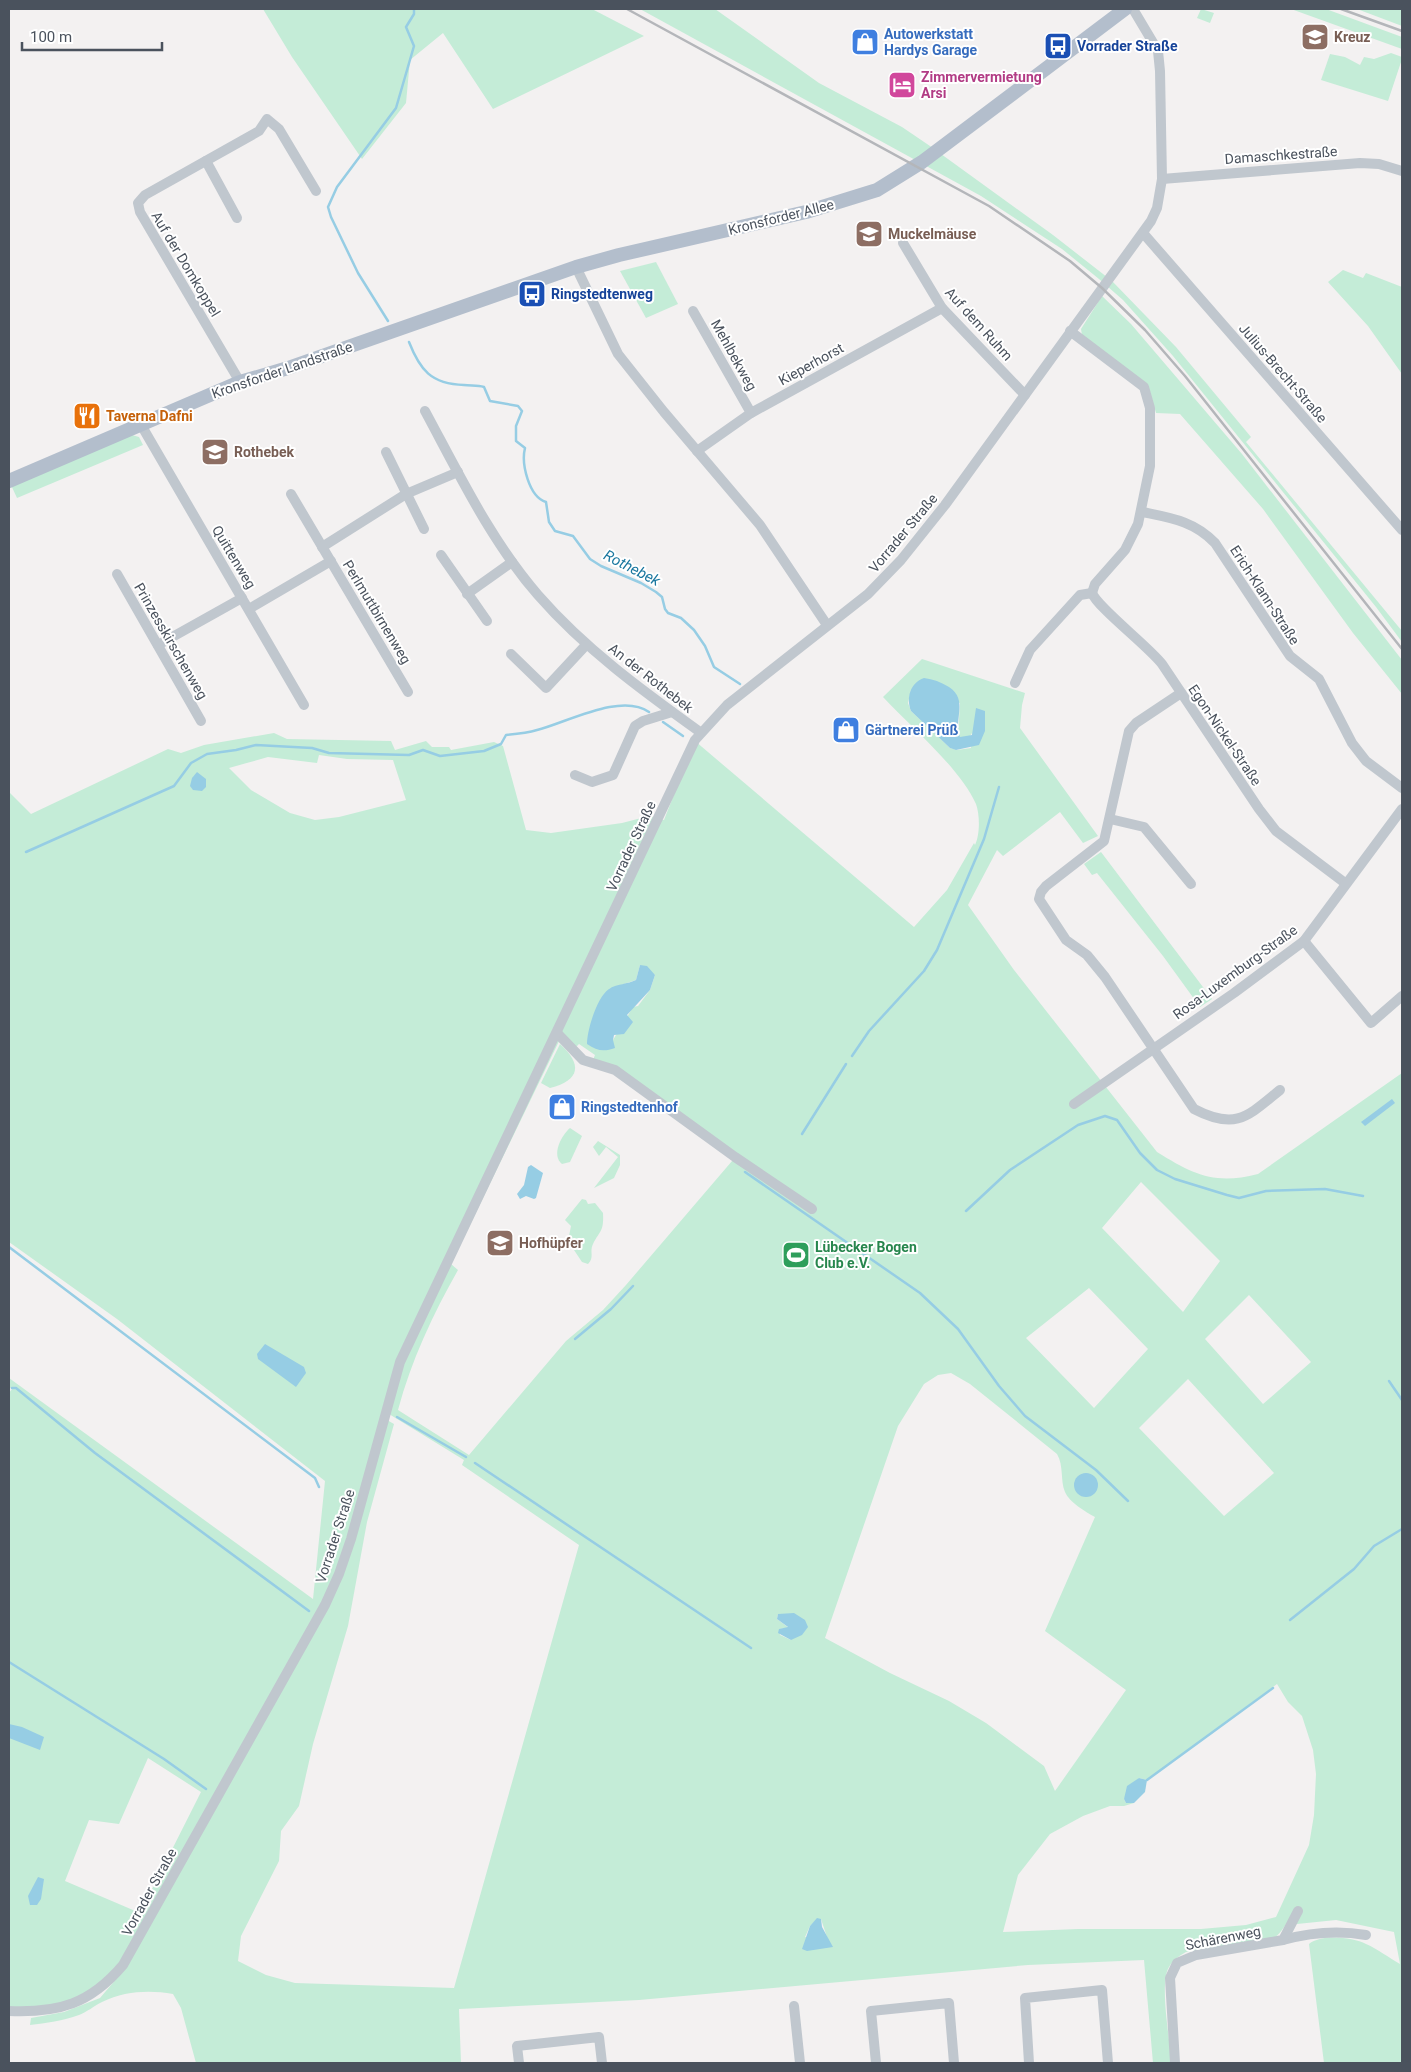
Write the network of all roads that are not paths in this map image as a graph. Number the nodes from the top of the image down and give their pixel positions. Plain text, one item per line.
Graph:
1 (1126, 9) edge
2 (1133, 9) edge
3 (206, 161) junction
4 (1402, 171) edge
5 (1162, 179) junction
6 (316, 191) dead end
7 (238, 218) dead end
8 (1143, 234) junction
9 (903, 243) dead end
10 (576, 267) junction
11 (942, 308) junction
12 (693, 311) dead end
13 (1070, 331) junction
14 (390, 332) joint
15 (240, 382) junction
16 (1025, 395) junction
17 (426, 411) dead end
18 (751, 413) junction
19 (140, 423) junction
20 (697, 451) junction
21 (386, 452) dead end
22 (458, 472) junction
23 (9, 481) edge
24 (291, 494) dead end
25 (406, 494) junction
26 (1142, 512) junction
27 (424, 529) dead end
28 (1402, 530) edge
29 (322, 547) junction
30 (441, 555) dead end
31 (331, 562) junction
32 (512, 562) junction
33 (117, 574) dead end
34 (1092, 593) junction
35 (467, 594) junction
36 (242, 598) junction
37 (249, 609) junction
38 (487, 621) dead end
39 (828, 626) junction
40 (158, 645) junction
41 (586, 645) junction
42 (511, 654) dead end
43 (1014, 684) dead end
44 (408, 692) dead end
45 (1181, 693) junction
46 (304, 705) dead end
47 (672, 712) junction
48 (201, 721) dead end
49 (700, 732) junction
50 (575, 775) dead end
51 (1402, 788) edge
52 (1402, 809) edge
53 (1110, 819) junction
54 (1345, 883) junction
55 (1191, 884) dead end
56 (1304, 942) junction
57 (1402, 996) edge
58 (557, 1033) junction
59 (1153, 1048) junction
60 (1280, 1090) dead end
61 (1074, 1104) dead end
62 (812, 1209) dead end
63 (1298, 1911) dead end
64 (1366, 1935) dead end
65 (1283, 1940) junction
66 (794, 2006) dead end
67 (9, 2011) edge
68 (519, 2063) edge
69 (602, 2063) edge
70 (800, 2063) edge
71 (876, 2063) edge
72 (954, 2063) edge
73 (1028, 2063) edge
74 (1108, 2063) edge
75 (1175, 2063) edge

1 - 10 main road, Kronsforder Allee
2 - 5 street, Vorrader Straße
3 - 6 street, Auf der Domkoppel
3 - 7 street
3 - 15 street, Auf der Domkoppel
4 - 5 street, Damaschkestraße
5 - 8 street, Vorrader Straße
8 - 13 street, Vorrader Straße
8 - 28 street, Julius-Brecht-Straße
9 - 11 street, Auf dem Ruhm
10 - 14 main road, Kronsforder Allee
10 - 20 street
11 - 16 street, Auf dem Ruhm
11 - 18 street, Kieperhorst
12 - 18 street, Mehlbekweg
13 - 16 street, Vorrader Straße
13 - 26 street
14 - 15 main road, Kronsforder Landstraße
15 - 19 main road, Kronsforder Landstraße
16 - 39 street, Vorrader Straße
17 - 22 street, An der Rothebek
18 - 20 street, Kieperhorst
19 - 23 main road, Kronsforder Landstraße
19 - 36 street, Quittenweg
20 - 39 street
21 - 25 street
22 - 25 street
22 - 32 street, An der Rothebek
24 - 29 street, Perlmuttbirnenweg
25 - 27 street
25 - 29 street
26 - 34 street
26 - 51 street, Erich-Klann-Straße
29 - 31 street, Perlmuttbirnenweg
30 - 35 street
31 - 37 street
31 - 44 street, Perlmuttbirnenweg
32 - 35 street
32 - 41 street, An der Rothebek
33 - 40 street, Prinzesskirschenweg
34 - 43 street
34 - 45 street, Egon-Nickel-Straße
35 - 38 street
36 - 37 street, Quittenweg
36 - 40 street
37 - 46 street, Quittenweg
39 - 49 street, Vorrader Straße
40 - 48 street, Prinzesskirschenweg
41 - 42 street
41 - 47 street, An der Rothebek
45 - 53 street
45 - 54 street, Egon-Nickel-Straße
47 - 49 street, An der Rothebek
47 - 50 street
49 - 58 street, Vorrader Straße
52 - 54 street, Rosa-Luxemburg-Straße
53 - 55 street
53 - 59 street
54 - 56 street, Rosa-Luxemburg-Straße
56 - 57 street
56 - 59 street, Rosa-Luxemburg-Straße
58 - 62 street
58 - 67 street, Vorrader Straße
59 - 60 street
59 - 61 street, Rosa-Luxemburg-Straße
63 - 65 street
64 - 65 street, Schärenweg
65 - 75 street, Schärenweg
66 - 70 street
68 - 69 street
71 - 72 street
73 - 74 street

